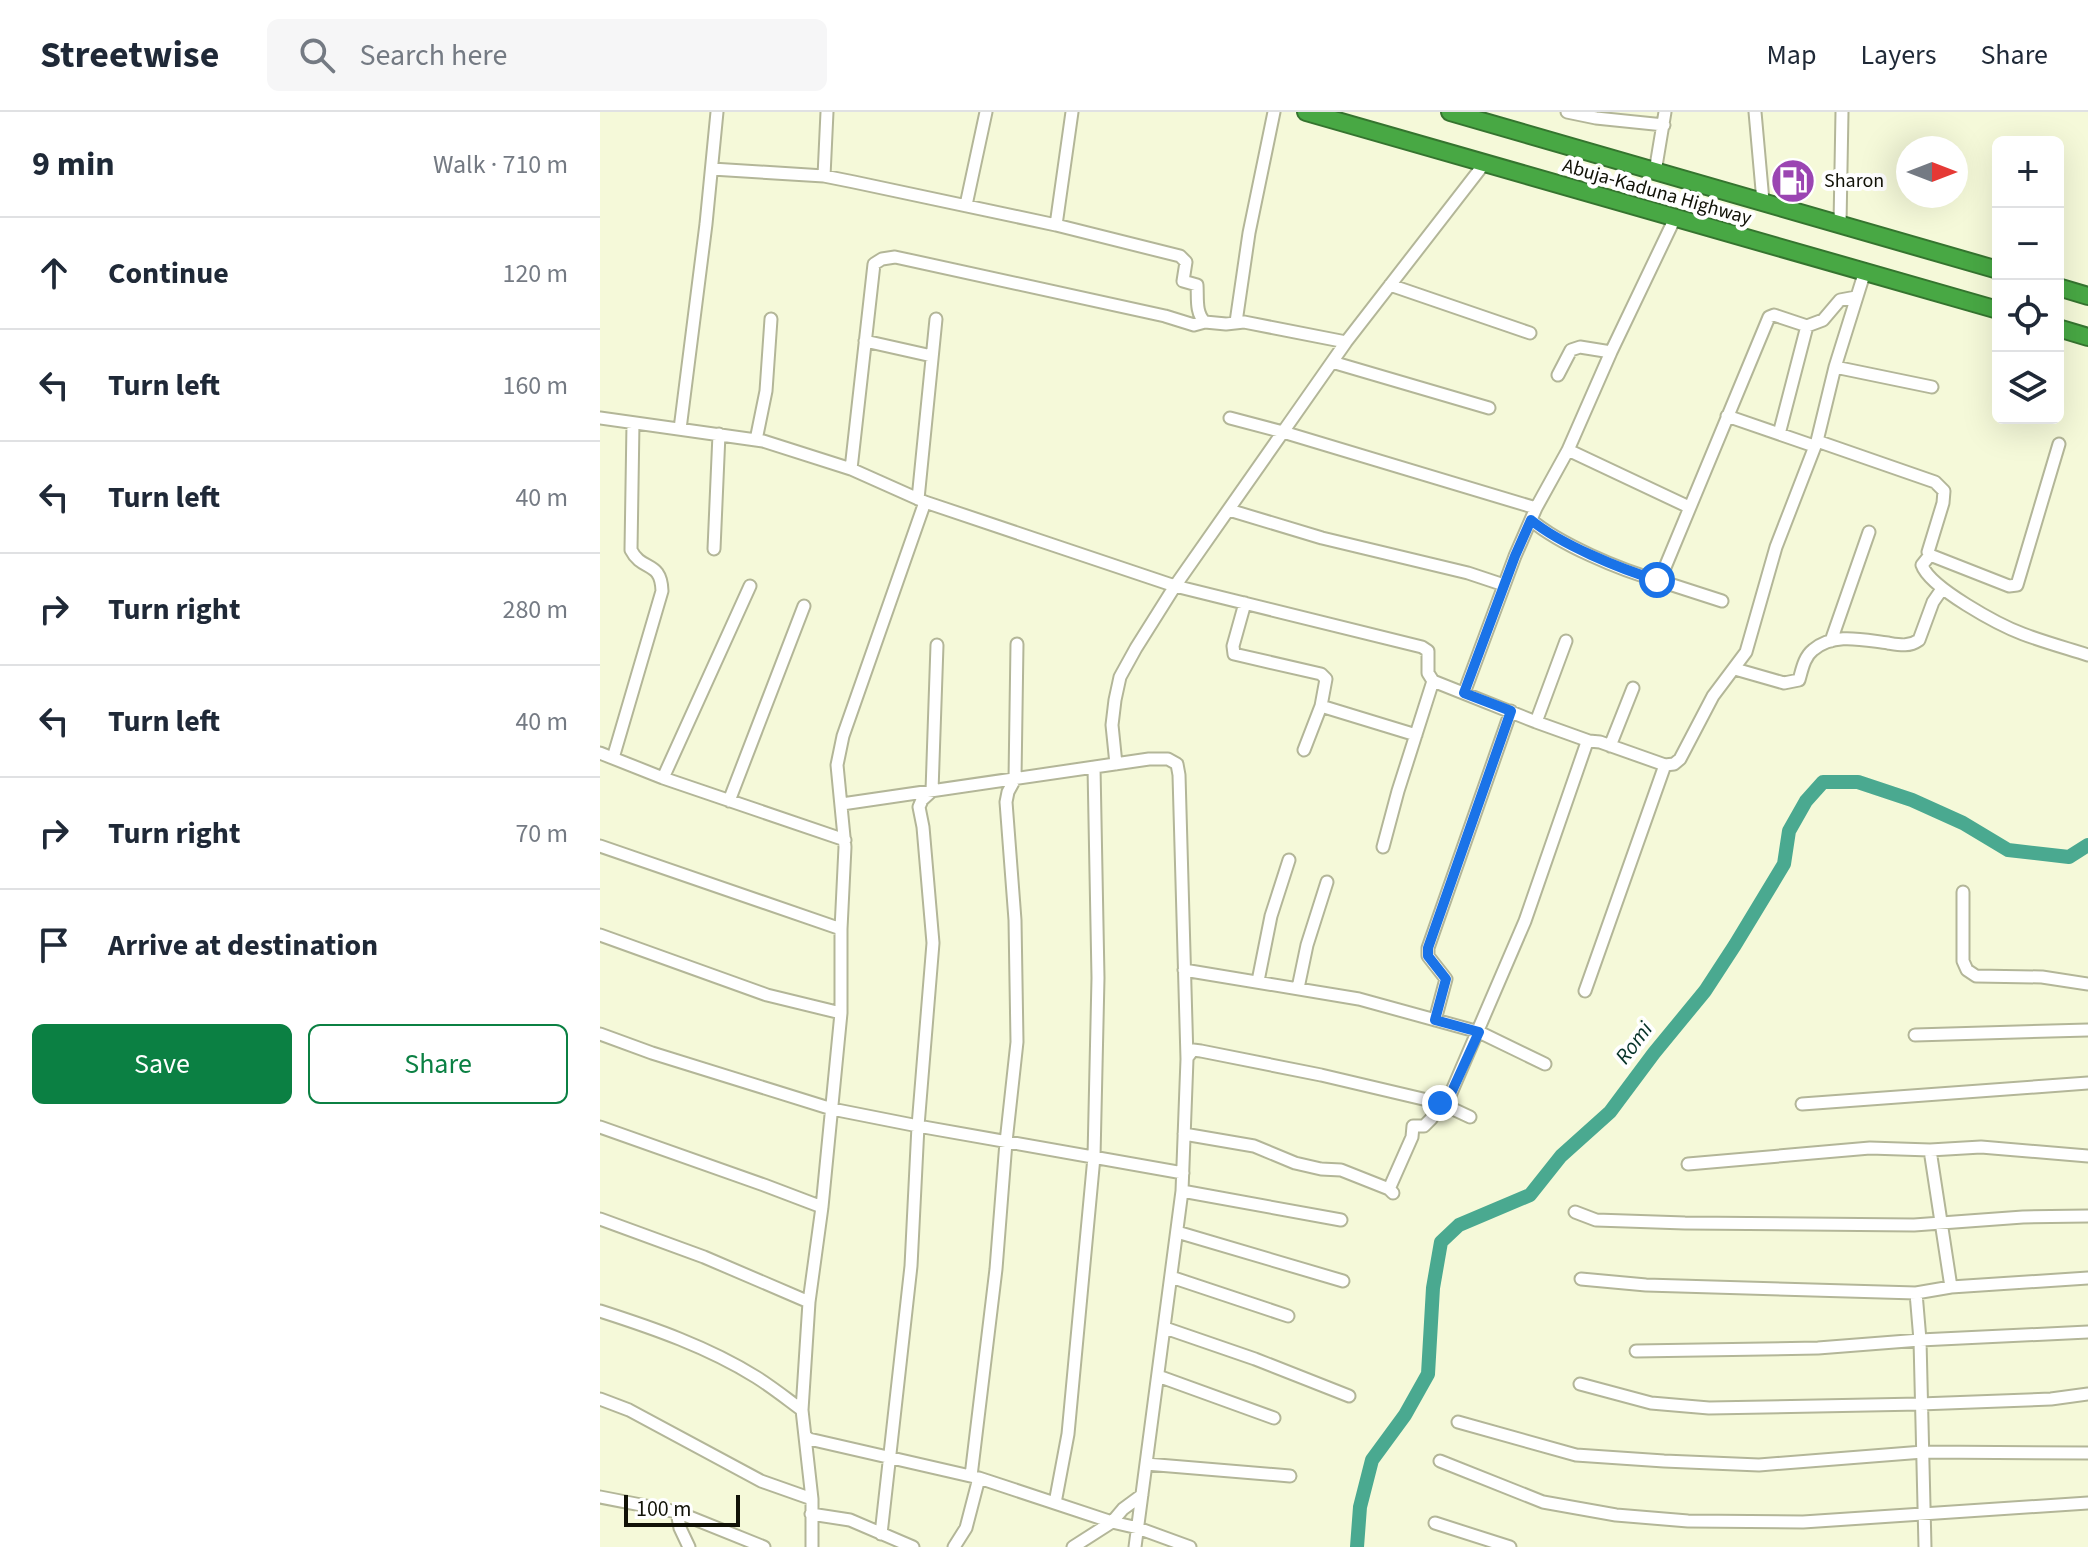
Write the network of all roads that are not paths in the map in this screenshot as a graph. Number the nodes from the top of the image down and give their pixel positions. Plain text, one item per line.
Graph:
1 (717, 112) edge
2 (827, 112) edge
3 (986, 112) edge
4 (1072, 112) edge
5 (1274, 112) edge
6 (1306, 112) edge
7 (1450, 112) edge
8 (1567, 112) edge
9 (1665, 112) edge
10 (1755, 112) edge
11 (1842, 112) edge
12 (1664, 125) junction
13 (1484, 164) junction
14 (712, 169) junction
15 (1655, 172) junction
16 (824, 176) junction
17 (1763, 201) junction
18 (966, 205) junction
19 (1675, 218) junction
20 (1840, 224) junction
21 (1056, 225) junction
22 (1992, 268) edge
23 (1865, 271) junction
24 (1390, 285) junction
25 (2064, 289) edge
26 (2088, 296) edge
27 (1856, 297) junction
28 (1992, 308) edge
29 (771, 319) dead end
30 (936, 319) dead end
31 (1205, 322) junction
32 (1236, 322) junction
33 (1807, 326) junction
34 (2064, 330) edge
35 (1530, 333) dead end
36 (2088, 337) edge
37 (865, 341) junction
38 (1346, 342) junction
39 (1611, 352) junction
40 (932, 356) junction
41 (1332, 362) junction
42 (1835, 367) junction
43 (1558, 375) dead end
44 (1932, 387) dead end
45 (1489, 408) dead end
46 (1727, 416) junction
47 (600, 418) edge
48 (1230, 418) dead end
49 (633, 423) junction
50 (680, 429) junction
51 (1283, 432) junction
52 (719, 434) junction
53 (1779, 434) junction
54 (756, 440) junction
55 (1816, 444) junction
56 (2059, 444) dead end
57 (1568, 450) junction
58 (851, 469) junction
59 (921, 501) junction
60 (1689, 507) junction
61 (1536, 508) junction
62 (1229, 510) junction
63 (1531, 520) junction
64 (1869, 532) dead end
65 (714, 549) dead end
66 (1930, 555) junction
67 (1657, 580) junction
68 (1504, 585) junction
69 (750, 586) dead end
70 (1175, 586) junction
71 (1942, 589) junction
72 (1722, 601) dead end
73 (1245, 603) junction
74 (804, 606) dead end
75 (1566, 641) dead end
76 (1831, 641) junction
77 (1017, 644) dead end
78 (937, 645) dead end
79 (2088, 655) edge
80 (1735, 669) junction
81 (1433, 681) junction
82 (1633, 688) dead end
83 (1464, 693) junction
84 (1321, 706) junction
85 (1511, 711) junction
86 (1536, 722) junction
87 (1416, 735) junction
88 (1586, 741) junction
89 (1610, 746) junction
90 (1304, 750) dead end
91 (600, 753) edge
92 (613, 758) junction
93 (1116, 764) junction
94 (1665, 765) junction
95 (1094, 767) junction
96 (663, 778) junction
97 (1015, 779) junction
98 (932, 791) junction
99 (729, 801) junction
100 (842, 804) junction
101 (845, 840) junction
102 (600, 846) edge
103 (1383, 847) dead end
104 (1289, 860) dead end
105 (1327, 882) dead end
106 (1963, 892) dead end
107 (841, 929) junction
108 (600, 935) edge
109 (1184, 970) junction
110 (1258, 981) junction
111 (2088, 984) edge
112 (1298, 988) junction
113 (1585, 991) dead end
114 (841, 1013) junction
115 (1435, 1020) junction
116 (2088, 1030) edge
117 (1479, 1032) junction
118 (600, 1034) edge
119 (1915, 1035) dead end
120 (1187, 1059) junction
121 (1545, 1064) dead end
122 (2088, 1083) edge
123 (1440, 1103) junction
124 (1802, 1104) dead end
125 (832, 1109) junction
126 (1470, 1117) dead end
127 (918, 1126) junction
128 (600, 1127) edge
129 (1184, 1134) junction
130 (1006, 1142) junction
131 (1930, 1150) junction
132 (2088, 1156) edge
133 (1094, 1157) junction
134 (1688, 1164) dead end
135 (1183, 1173) junction
136 (1182, 1191) junction
137 (822, 1207) junction
138 (1575, 1212) dead end
139 (2088, 1216) edge
140 (600, 1219) edge
141 (1341, 1220) dead end
142 (1941, 1222) junction
143 (1177, 1232) junction
144 (1171, 1277) junction
145 (2088, 1278) edge
146 (1581, 1279) dead end
147 (1343, 1281) dead end
148 (1951, 1287) junction
149 (1916, 1293) junction
150 (809, 1302) junction
151 (600, 1311) edge
152 (1288, 1316) dead end
153 (1165, 1328) junction
154 (2088, 1332) edge
155 (1920, 1340) junction
156 (1636, 1351) dead end
157 (1158, 1376) junction
158 (1580, 1384) dead end
159 (2088, 1394) edge
160 (1349, 1396) dead end
161 (600, 1399) edge
162 (1920, 1404) junction
163 (802, 1410) junction
164 (1274, 1418) dead end
165 (1458, 1422) dead end
166 (805, 1436) junction
167 (1923, 1452) junction
168 (2088, 1453) edge
169 (890, 1457) junction
170 (1440, 1461) dead end
171 (1146, 1464) junction
172 (1290, 1476) dead end
173 (975, 1477) junction
174 (1142, 1495) junction
175 (600, 1497) edge
176 (812, 1499) junction
177 (1055, 1503) junction
178 (2088, 1503) edge
179 (677, 1512) junction
180 (1925, 1513) junction
181 (811, 1514) junction
182 (1112, 1522) junction
183 (1435, 1523) dead end
184 (1138, 1528) junction
185 (881, 1534) junction
186 (689, 1547) edge
187 (764, 1547) edge
188 (812, 1547) edge
189 (913, 1547) edge
190 (954, 1547) edge
191 (1073, 1547) edge
192 (1135, 1547) edge
193 (1190, 1547) edge
194 (1510, 1547) edge
195 (1925, 1547) edge

1 - 14 street
2 - 16 street
3 - 18 street
4 - 21 street
5 - 32 street
6 - 13 highway, Abuja-Kaduna Highway
7 - 15 highway, Abuja-Kaduna Highway
8 - 12 street
9 - 12 street
10 - 17 street
11 - 20 street
12 - 15 street
13 - 19 highway, Abuja-Kaduna Highway
13 - 24 street
14 - 16 street
14 - 50 street
15 - 17 highway, Abuja-Kaduna Highway
16 - 18 street
17 - 20 highway, Abuja-Kaduna Highway
18 - 21 street
19 - 23 highway, Abuja-Kaduna Highway
19 - 39 street
20 - 22 highway, Abuja-Kaduna Highway
21 - 31 street
23 - 27 street
23 - 28 highway, Abuja-Kaduna Highway
24 - 35 street
24 - 38 street
25 - 26 highway
27 - 33 street
27 - 42 street
29 - 54 street
30 - 40 street
31 - 32 street
31 - 37 street
32 - 38 street
33 - 46 street
33 - 53 street
34 - 36 highway
37 - 40 street
37 - 58 street
38 - 41 street
39 - 43 street
39 - 57 street
40 - 59 street
41 - 45 street
41 - 51 street
42 - 44 street
42 - 55 street
46 - 53 street
46 - 60 street
47 - 49 street
48 - 51 street
49 - 50 street
49 - 92 street
50 - 52 street
51 - 61 street
51 - 62 street
52 - 54 street
52 - 65 street
53 - 55 street
54 - 58 street
55 - 66 street
55 - 80 street
56 - 66 street
57 - 60 street
57 - 61 street
58 - 59 street
59 - 70 street
59 - 100 street
60 - 67 street
61 - 63 street
62 - 68 street
62 - 70 street
63 - 67 street
63 - 68 street
64 - 76 street
66 - 71 street
67 - 72 street
68 - 83 street
69 - 96 street
70 - 73 street
70 - 93 street
71 - 76 street
71 - 79 street
73 - 81 street
73 - 84 street
74 - 99 street
75 - 86 street
76 - 80 street
77 - 97 street
78 - 98 street
80 - 94 street
81 - 83 street
81 - 87 street
82 - 89 street
83 - 85 street
84 - 87 street
84 - 90 street
85 - 86 street
85 - 115 street
86 - 88 street
87 - 103 street
88 - 89 street
88 - 117 street
89 - 94 street
91 - 92 street
92 - 96 street
93 - 95 street
93 - 109 street
94 - 113 street
95 - 97 street
95 - 133 street
96 - 99 street
97 - 98 street
97 - 130 street
98 - 100 street
98 - 127 street
99 - 101 street
100 - 101 street
101 - 107 street
102 - 107 street
104 - 110 street
105 - 112 street
106 - 111 street
107 - 114 street
108 - 114 street
109 - 110 street
109 - 120 street
110 - 112 street
112 - 115 street
114 - 125 street
115 - 117 street
116 - 119 street
117 - 121 street
117 - 123 street
118 - 125 street
120 - 123 street
120 - 129 street
122 - 124 street
123 - 126 street
123 - 129 street
125 - 127 street
125 - 137 street
127 - 130 street
127 - 169 street
128 - 137 street
129 - 135 street
130 - 133 street
130 - 173 street
131 - 132 street
131 - 134 street
131 - 142 street
133 - 135 street
133 - 177 street
135 - 136 street
136 - 141 street
136 - 143 street
137 - 150 street
138 - 142 street
139 - 142 street
140 - 150 street
142 - 148 street
143 - 144 street
143 - 147 street
144 - 152 street
144 - 153 street
145 - 148 street
146 - 149 street
148 - 149 street
149 - 155 street
150 - 163 street
151 - 163 street
153 - 157 street
153 - 160 street
154 - 155 street
155 - 156 street
155 - 162 street
157 - 164 street
157 - 171 street
158 - 162 street
159 - 162 street
161 - 176 street
162 - 167 street
163 - 166 street
165 - 167 street
166 - 169 street
166 - 176 street
167 - 168 street
167 - 180 street
169 - 173 street
169 - 185 street
170 - 180 street
171 - 172 street
171 - 174 street
173 - 177 street
173 - 190 street
174 - 182 street
174 - 184 street
175 - 179 street
176 - 181 street
177 - 182 street
178 - 180 street
179 - 186 street
179 - 187 street
180 - 195 street
181 - 185 street
181 - 188 street
182 - 184 street
182 - 191 street
183 - 194 street
184 - 192 street
184 - 193 street
185 - 189 street

